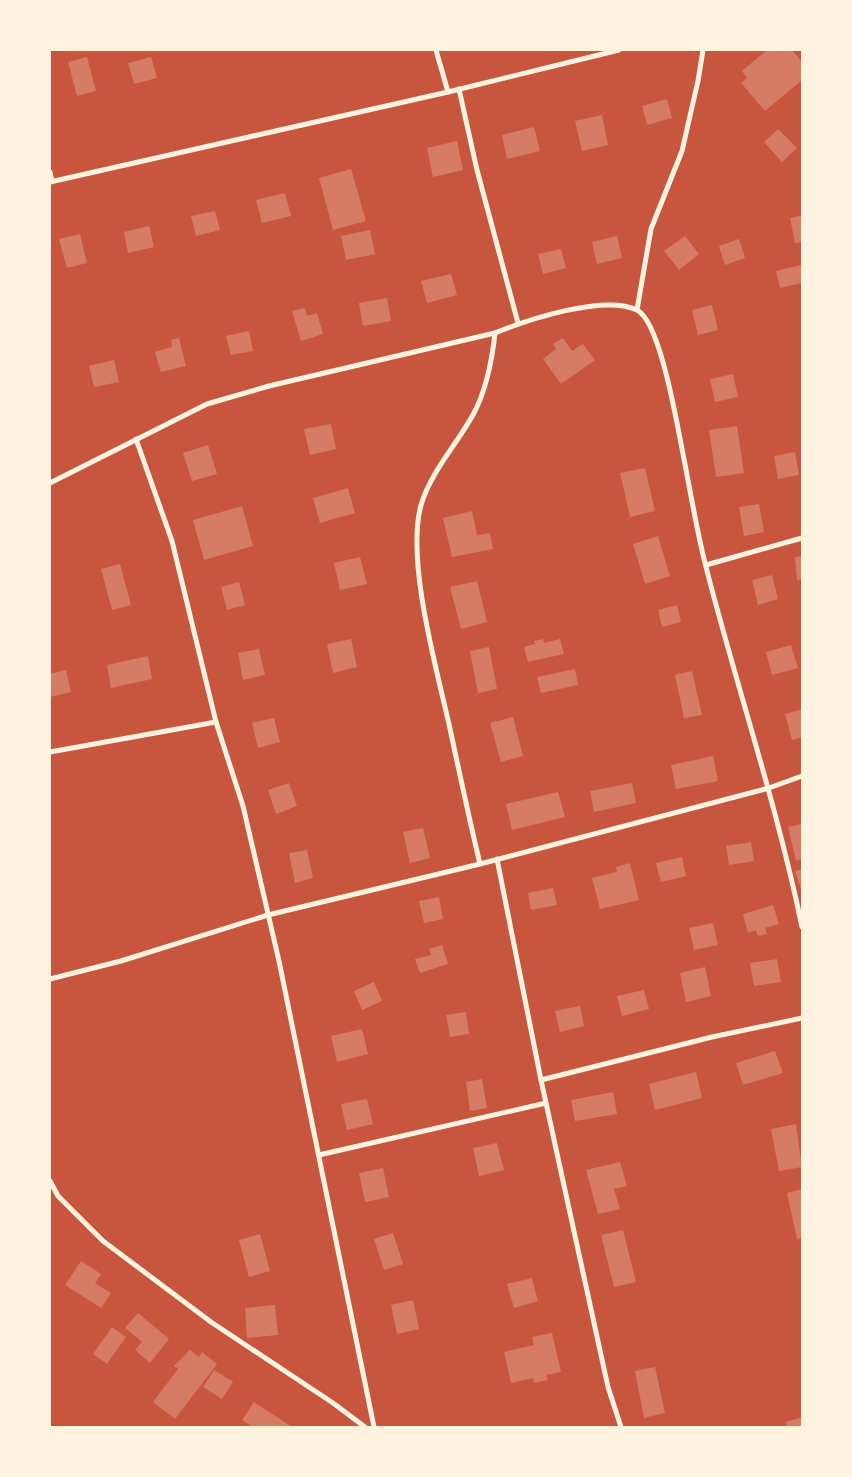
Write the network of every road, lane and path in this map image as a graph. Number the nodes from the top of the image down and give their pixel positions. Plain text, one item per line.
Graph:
1 (436, 50) edge
2 (619, 50) edge
3 (703, 50) edge
4 (459, 89) junction
5 (448, 92) junction
6 (50, 172) edge
7 (51, 181) edge
8 (637, 310) junction
9 (518, 323) junction
10 (494, 333) junction
11 (136, 439) junction
12 (50, 483) edge
13 (802, 538) edge
14 (706, 565) junction
15 (216, 722) junction
16 (50, 752) edge
17 (802, 776) edge
18 (769, 788) junction
19 (497, 859) junction
20 (480, 864) junction
21 (268, 915) junction
22 (802, 927) edge
23 (50, 979) edge
24 (802, 1018) edge
25 (541, 1080) junction
26 (546, 1102) junction
27 (319, 1156) junction
28 (50, 1182) edge
29 (365, 1427) edge
30 (374, 1427) edge
31 (621, 1427) edge

1 - 5 street
2 - 4 street
3 - 8 street
4 - 5 street
4 - 9 street
5 - 7 street
6 - 7 street
8 - 9 street
8 - 14 street
9 - 10 street
10 - 11 street
10 - 20 street
11 - 12 street
11 - 15 street
13 - 14 street
14 - 18 street
15 - 16 street
15 - 21 street
17 - 18 street
18 - 19 street
18 - 22 street
19 - 20 street
19 - 25 street
20 - 21 street
21 - 23 street
21 - 27 street
24 - 25 street
25 - 26 street
26 - 27 street
26 - 31 street
27 - 30 street
28 - 29 street

